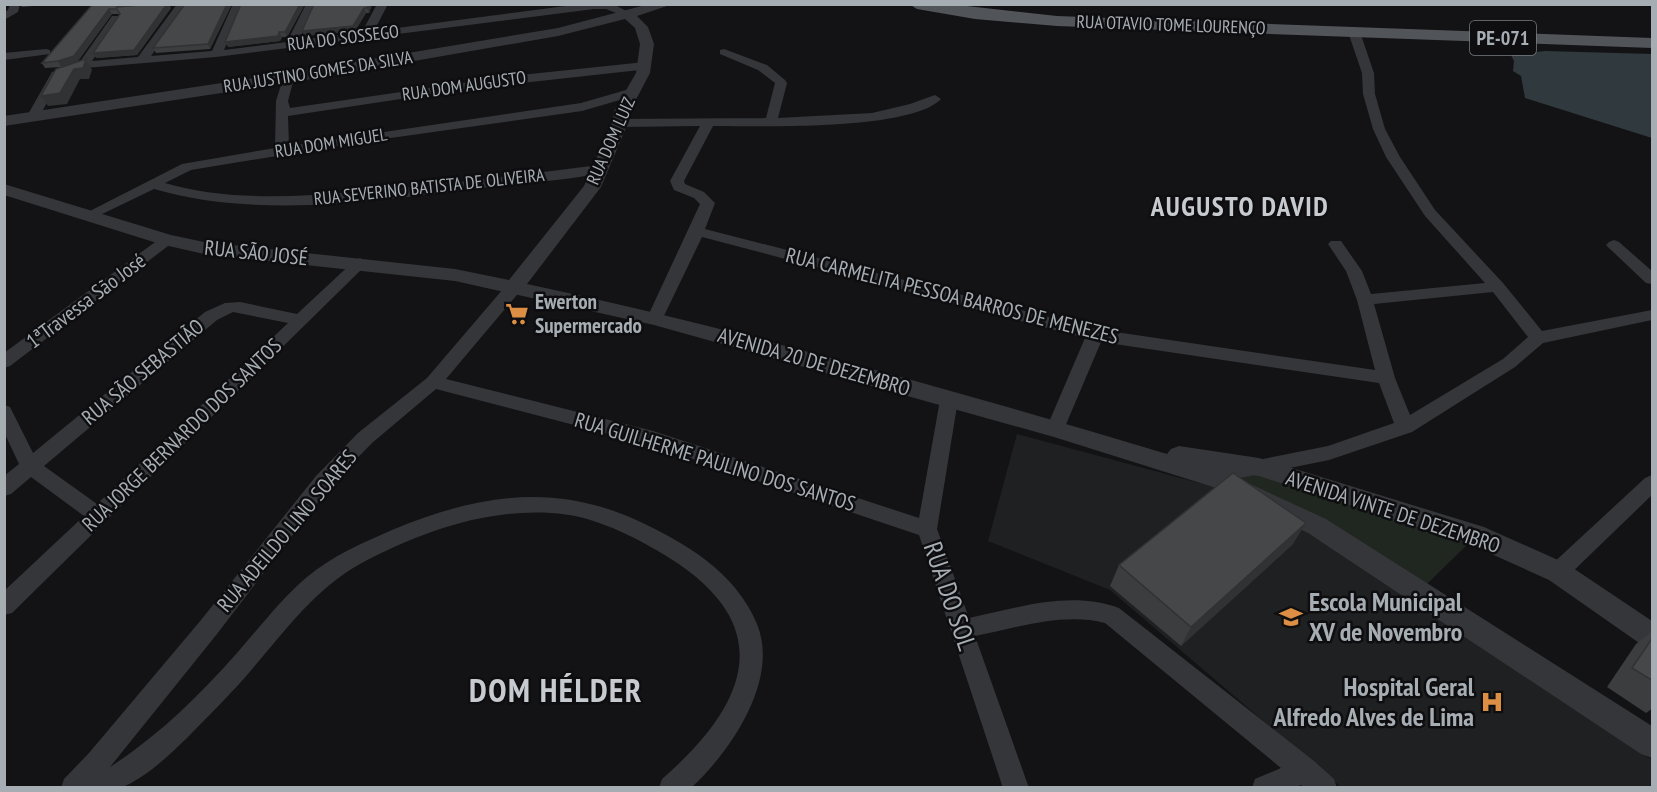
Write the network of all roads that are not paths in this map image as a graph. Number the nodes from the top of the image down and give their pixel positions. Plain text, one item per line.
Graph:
1 (15, 4) edge
2 (183, 4) edge
3 (238, 4) edge
4 (312, 4) edge
5 (383, 4) edge
6 (668, 4) edge
7 (917, 4) edge
8 (542, 9) edge
9 (640, 10) edge
10 (4, 17) edge
11 (116, 18) edge
12 (1354, 32) junction
13 (366, 35) junction
14 (1653, 43) edge
15 (291, 44) junction
16 (46, 52) dead end
17 (724, 52) dead end
18 (216, 54) junction
19 (4, 57) edge
20 (142, 60) junction
21 (83, 65) junction
22 (645, 66) junction
23 (288, 78) junction
24 (633, 92) junction
25 (935, 99) dead end
26 (582, 107) junction
27 (283, 110) junction
28 (33, 116) junction
29 (621, 117) junction
30 (9, 120) edge
31 (771, 122) junction
32 (709, 123) junction
33 (4, 136) edge
34 (282, 150) junction
35 (598, 169) junction
36 (153, 184) junction
37 (4, 189) edge
38 (91, 214) junction
39 (697, 231) junction
40 (167, 240) junction
41 (1336, 244) dead end
42 (1614, 245) dead end
43 (360, 263) junction
44 (1653, 279) edge
45 (514, 286) junction
46 (1497, 287) junction
47 (1365, 300) junction
48 (1653, 315) edge
49 (655, 318) junction
50 (301, 320) junction
51 (1095, 335) junction
52 (1538, 338) junction
53 (4, 362) edge
54 (1386, 378) junction
55 (433, 382) junction
56 (949, 400) junction
57 (4, 412) edge
58 (1405, 427) junction
59 (1055, 429) junction
60 (1112, 445) junction
61 (30, 466) junction
62 (1259, 467) junction
63 (1221, 480) junction
64 (1653, 483) edge
65 (4, 488) edge
66 (99, 516) junction
67 (927, 529) junction
68 (1558, 572) junction
69 (4, 606) edge
70 (961, 628) junction
71 (1653, 636) edge
72 (1653, 743) edge
73 (1305, 770) junction
74 (73, 788) edge
75 (100, 788) edge
76 (671, 788) edge
77 (1016, 788) edge
78 (1264, 788) edge
79 (1324, 788) edge

1 - 10 street
2 - 20 street
3 - 18 street
4 - 15 street
5 - 13 street
6 - 9 street, RUA JUSTINO GOMES DA SILVA
7 - 12 main road, RUA OTAVIO TOME LOURENÇO / PE-071
8 - 9 street, RUA DO SOSSEGO
8 - 13 street, RUA DO SOSSEGO
9 - 22 street, RUA DOM LUIZ
9 - 23 street, RUA JUSTINO GOMES DA SILVA
11 - 21 street
12 - 14 main road, PE-071
12 - 46 street
13 - 15 street, RUA DO SOSSEGO
15 - 18 street, RUA DO SOSSEGO
16 - 19 street
17 - 31 street
18 - 20 street, RUA DO SOSSEGO
20 - 21 street, RUA DO SOSSEGO
21 - 28 street, RUA DO SOSSEGO
22 - 24 street, RUA DOM LUIZ
22 - 27 street, RUA DOM AUGUSTO
23 - 27 street
23 - 28 street, RUA JUSTINO GOMES DA SILVA
24 - 26 street, RUA DOM MIGUEL
24 - 29 street, RUA DOM LUIZ
25 - 31 street, RUA DOM MIGUEL
26 - 29 street, RUA DOM MIGUEL
26 - 34 street, RUA DOM MIGUEL
27 - 34 street
28 - 30 street, RUA JUSTINO GOMES DA SILVA
29 - 32 street, RUA DOM MIGUEL
29 - 35 street, RUA DOM LUIZ
30 - 33 street
31 - 32 street, RUA DOM MIGUEL
32 - 39 street
34 - 36 street, RUA DOM MIGUEL
35 - 36 street, RUA SEVERINO BATISTA DE OLIVEIRA
35 - 45 street, RUA DOM LUIZ
36 - 38 street, RUA DOM MIGUEL
37 - 38 street, RUA SÃO JOSÉ
38 - 40 street, RUA SÃO JOSÉ
39 - 49 street
39 - 51 street, RUA CARMELITA PESSOA BARROS DE MENEZES
40 - 43 street, RUA SÃO JOSÉ
40 - 53 street, 1ªTravessa São José
41 - 47 street
42 - 44 street
43 - 45 street, RUA SÃO JOSÉ
43 - 50 street, RUA JORGE BERNARDO DOS SANTOS
45 - 49 street, AVENIDA 20 DE DEZEMBRO
45 - 55 street, RUA ADEILDO LINO SOARES
46 - 47 street
46 - 52 street
47 - 54 street
48 - 52 street
49 - 56 street, AVENIDA 20 DE DEZEMBRO
50 - 61 street, RUA SÃO SEBASTIÃO
50 - 66 street, RUA JORGE BERNARDO DOS SANTOS
51 - 54 street, RUA CARMELITA PESSOA BARROS DE MENEZES
51 - 59 street
52 - 58 street
54 - 58 street
55 - 67 street, RUA GUILHERME PAULINO DOS SANTOS
55 - 74 street, RUA ADEILDO LINO SOARES
56 - 59 street, AVENIDA 20 DE DEZEMBRO
56 - 67 street, RUA DO SOL
57 - 61 street
58 - 62 street
59 - 60 street, AVENIDA 20 DE DEZEMBRO
60 - 62 street, AVENIDA VINTE DE DEZEMBRO
60 - 63 street
61 - 65 street, RUA SÃO SEBASTIÃO
61 - 66 street
62 - 63 street
62 - 68 street, AVENIDA VINTE DE DEZEMBRO
63 - 72 street
64 - 68 street
66 - 69 street, RUA JORGE BERNARDO DOS SANTOS
67 - 70 street, RUA DO SOL
68 - 71 street, AVENIDA VINTE DE DEZEMBRO
70 - 73 street
70 - 77 street, RUA DO SOL
73 - 78 street
73 - 79 street
75 - 76 street

